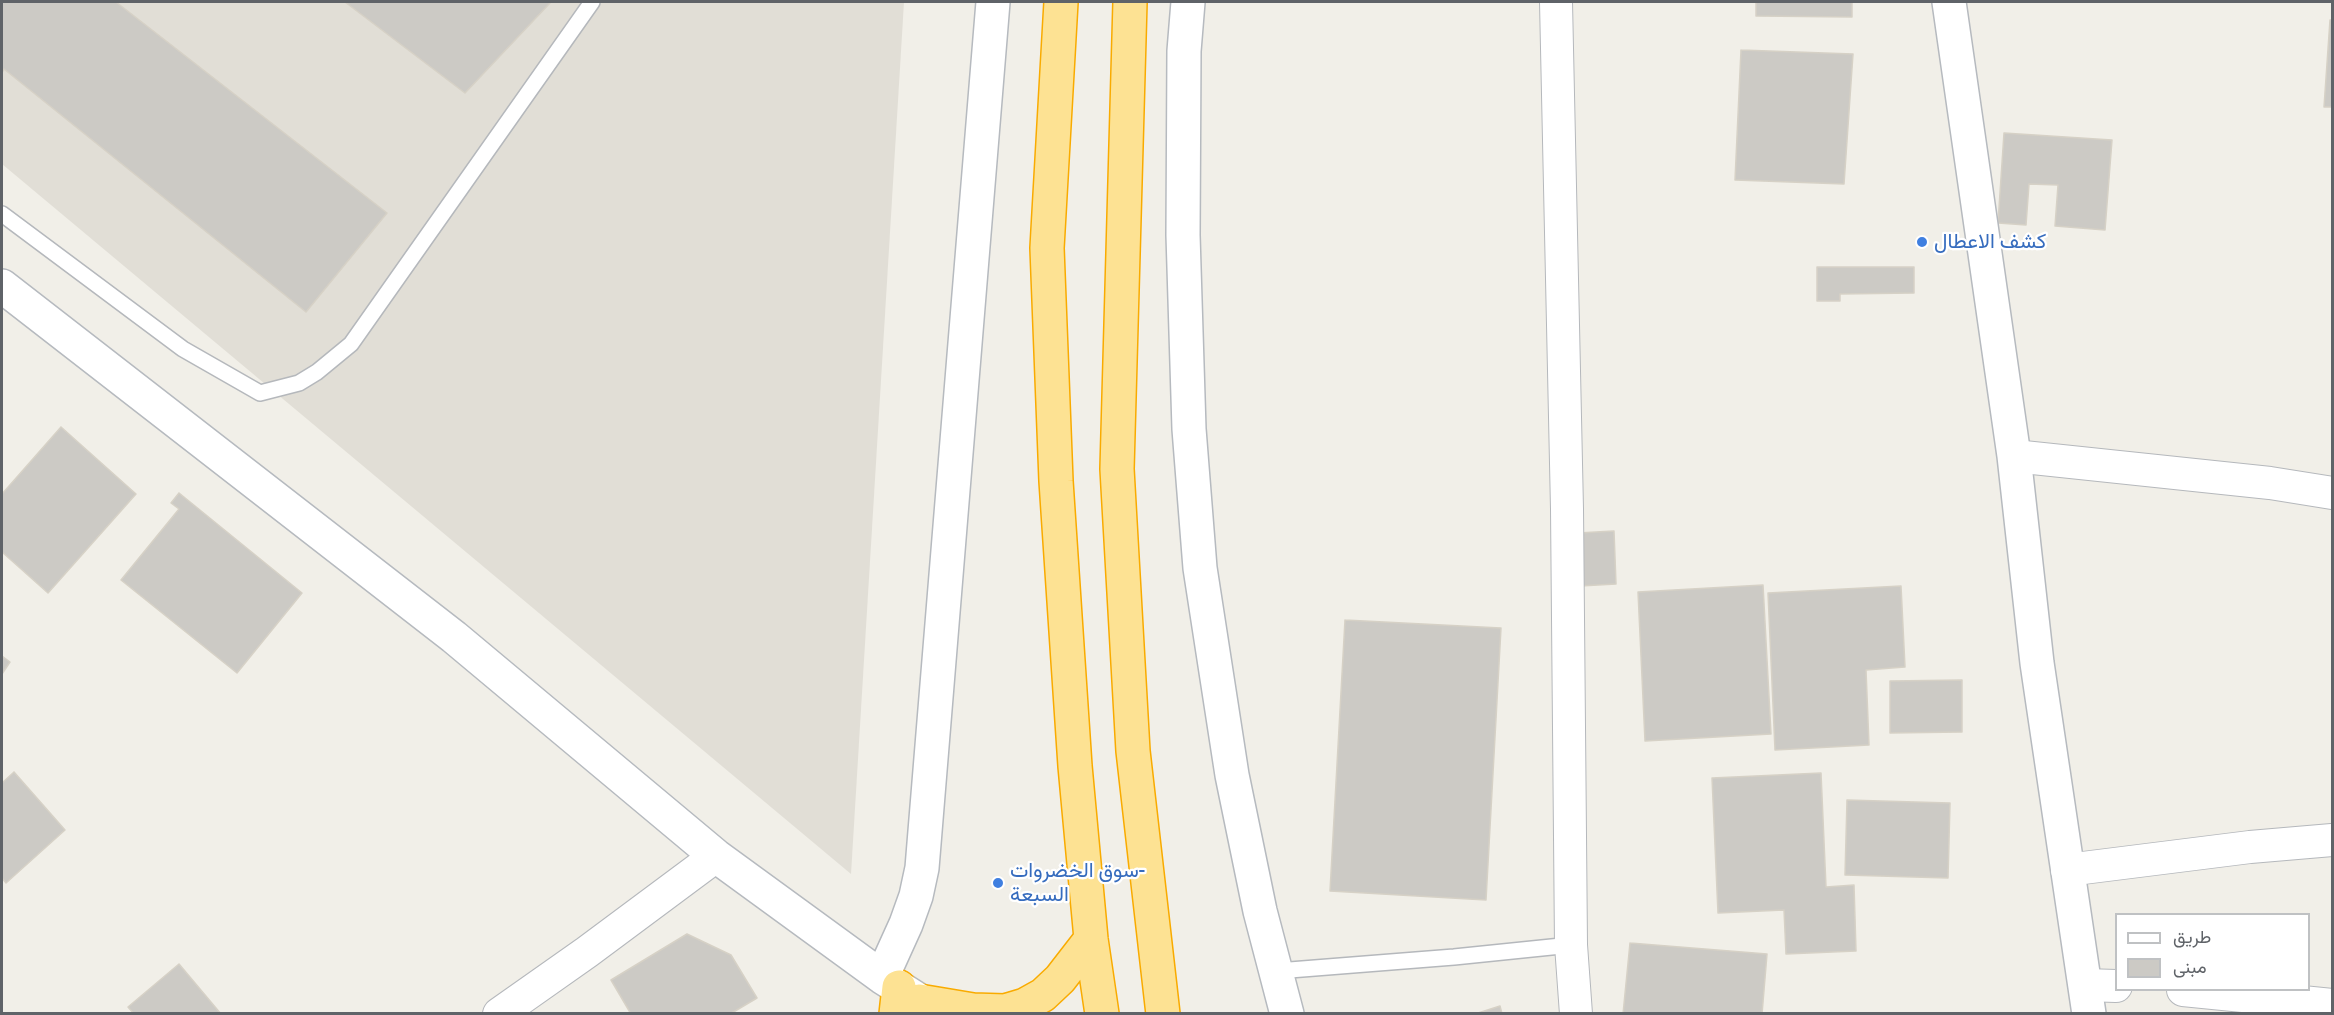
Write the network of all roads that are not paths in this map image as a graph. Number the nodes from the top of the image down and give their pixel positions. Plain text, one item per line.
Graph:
1 (592, 2) edge
2 (993, 2) edge
3 (1060, 2) edge
4 (1130, 2) edge
5 (1188, 2) edge
6 (1556, 2) edge
7 (1949, 2) edge
8 (2, 214) edge
9 (2, 286) edge
10 (2014, 456) junction
11 (2332, 493) edge
12 (2332, 840) edge
13 (716, 856) junction
14 (2067, 870) junction
15 (1091, 939) junction
16 (1571, 945) junction
17 (1277, 971) junction
18 (2194, 991) edge
19 (2097, 995) edge
20 (907, 998) edge
21 (2332, 1005) edge
22 (499, 1014) edge
23 (1102, 1014) edge
24 (1163, 1014) edge
25 (1287, 1014) edge
26 (1576, 1014) edge

1 - 8 lane
2 - 20 street
3 - 15 highway
4 - 24 highway
5 - 17 street
6 - 16 street
7 - 10 street
9 - 13 street
10 - 11 street
10 - 14 street
12 - 14 street
13 - 20 street
13 - 22 street
14 - 19 street
15 - 20 highway
15 - 23 highway
16 - 17 lane
16 - 26 street
17 - 25 street
18 - 21 street

